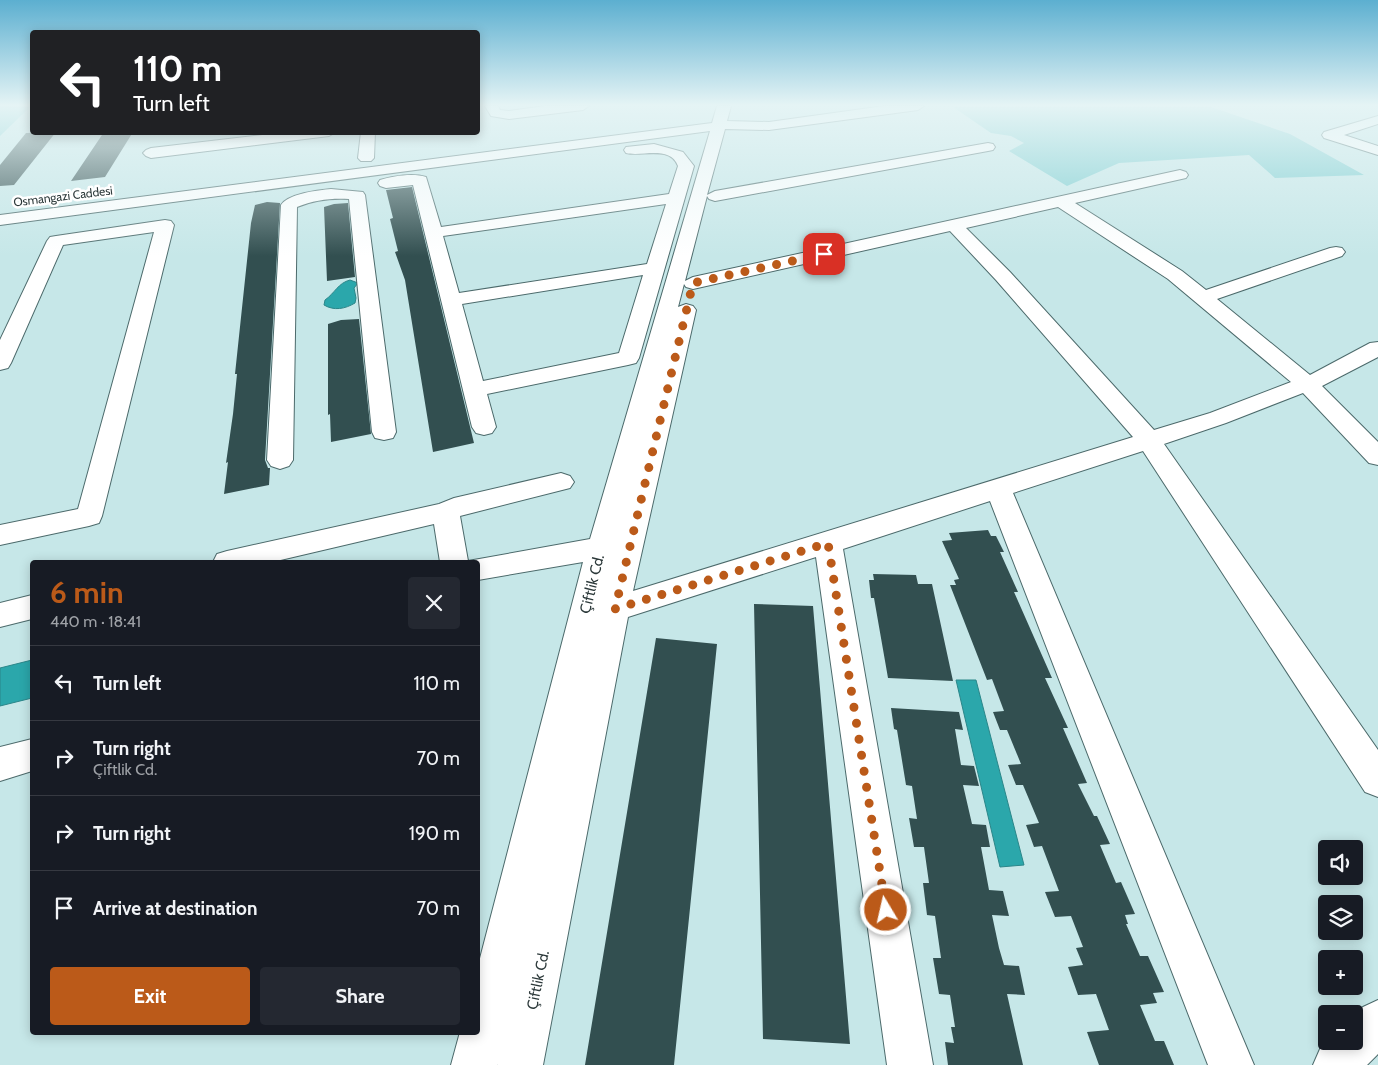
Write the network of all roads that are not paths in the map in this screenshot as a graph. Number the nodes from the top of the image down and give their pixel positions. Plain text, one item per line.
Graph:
1 (398, 156) edge
2 (523, 156) edge
3 (592, 156) edge
4 (678, 156) edge
5 (707, 156) edge
6 (717, 156) edge
7 (940, 156) edge
8 (373, 158) joint
9 (1180, 175) dead end
10 (432, 177) dead end
11 (138, 187) dead end
12 (312, 188) junction
13 (339, 188) junction
14 (715, 196) junction
15 (676, 198) junction
16 (1062, 202) junction
17 (126, 204) junction
18 (0, 220) edge
19 (955, 226) junction
20 (446, 231) dead end
21 (117, 232) junction
22 (1336, 252) dead end
23 (666, 257) junction
24 (693, 283) junction
25 (1203, 297) junction
26 (462, 298) dead end
27 (1378, 348) edge
28 (0, 363) edge
29 (1307, 384) junction
30 (483, 388) dead end
31 (484, 428) dead end
32 (384, 432) dead end
33 (1148, 439) junction
34 (1378, 457) edge
35 (280, 460) dead end
36 (561, 482) dead end
37 (998, 489) junction
38 (446, 512) junction
39 (0, 535) edge
40 (828, 543) junction
41 (601, 548) junction
42 (236, 560) edge
43 (454, 560) edge
44 (480, 569) edge
45 (30, 608) edge
46 (615, 609) junction
47 (0, 615) edge
48 (30, 756) edge
49 (0, 764) edge
50 (1378, 780) edge
51 (1378, 1022) edge
52 (474, 1065) edge
53 (520, 1065) edge
54 (910, 1065) edge
55 (1231, 1065) edge
56 (1336, 1065) edge

1 - 8 street
2 - 13 street
3 - 10 street
4 - 15 street
5 - 23 street, Çiftlik Cd.
6 - 14 street, Çiftlik Cd.
7 - 14 street
8 - 11 street
9 - 16 street
12 - 13 street
12 - 17 street, Osmangazi Caddesi
12 - 35 street
13 - 31 street
13 - 32 street
14 - 24 street, Çiftlik Cd.
15 - 20 street
15 - 23 street
16 - 19 street
16 - 25 street
17 - 18 street, Osmangazi Caddesi
17 - 21 street
19 - 24 street
19 - 33 street
21 - 28 street
21 - 39 street
22 - 25 street
23 - 26 street
23 - 30 street
23 - 41 street, Çiftlik Cd.
24 - 46 street, Çiftlik Cd.
25 - 29 street
27 - 29 street
29 - 33 street
29 - 34 street
33 - 37 street
33 - 50 street
36 - 38 street
37 - 40 street
37 - 55 street
38 - 42 street
38 - 43 street
40 - 46 street
40 - 54 street
41 - 44 street
41 - 52 street, Çiftlik Cd.
45 - 47 street
46 - 53 street, Çiftlik Cd.
48 - 49 street
51 - 56 street

